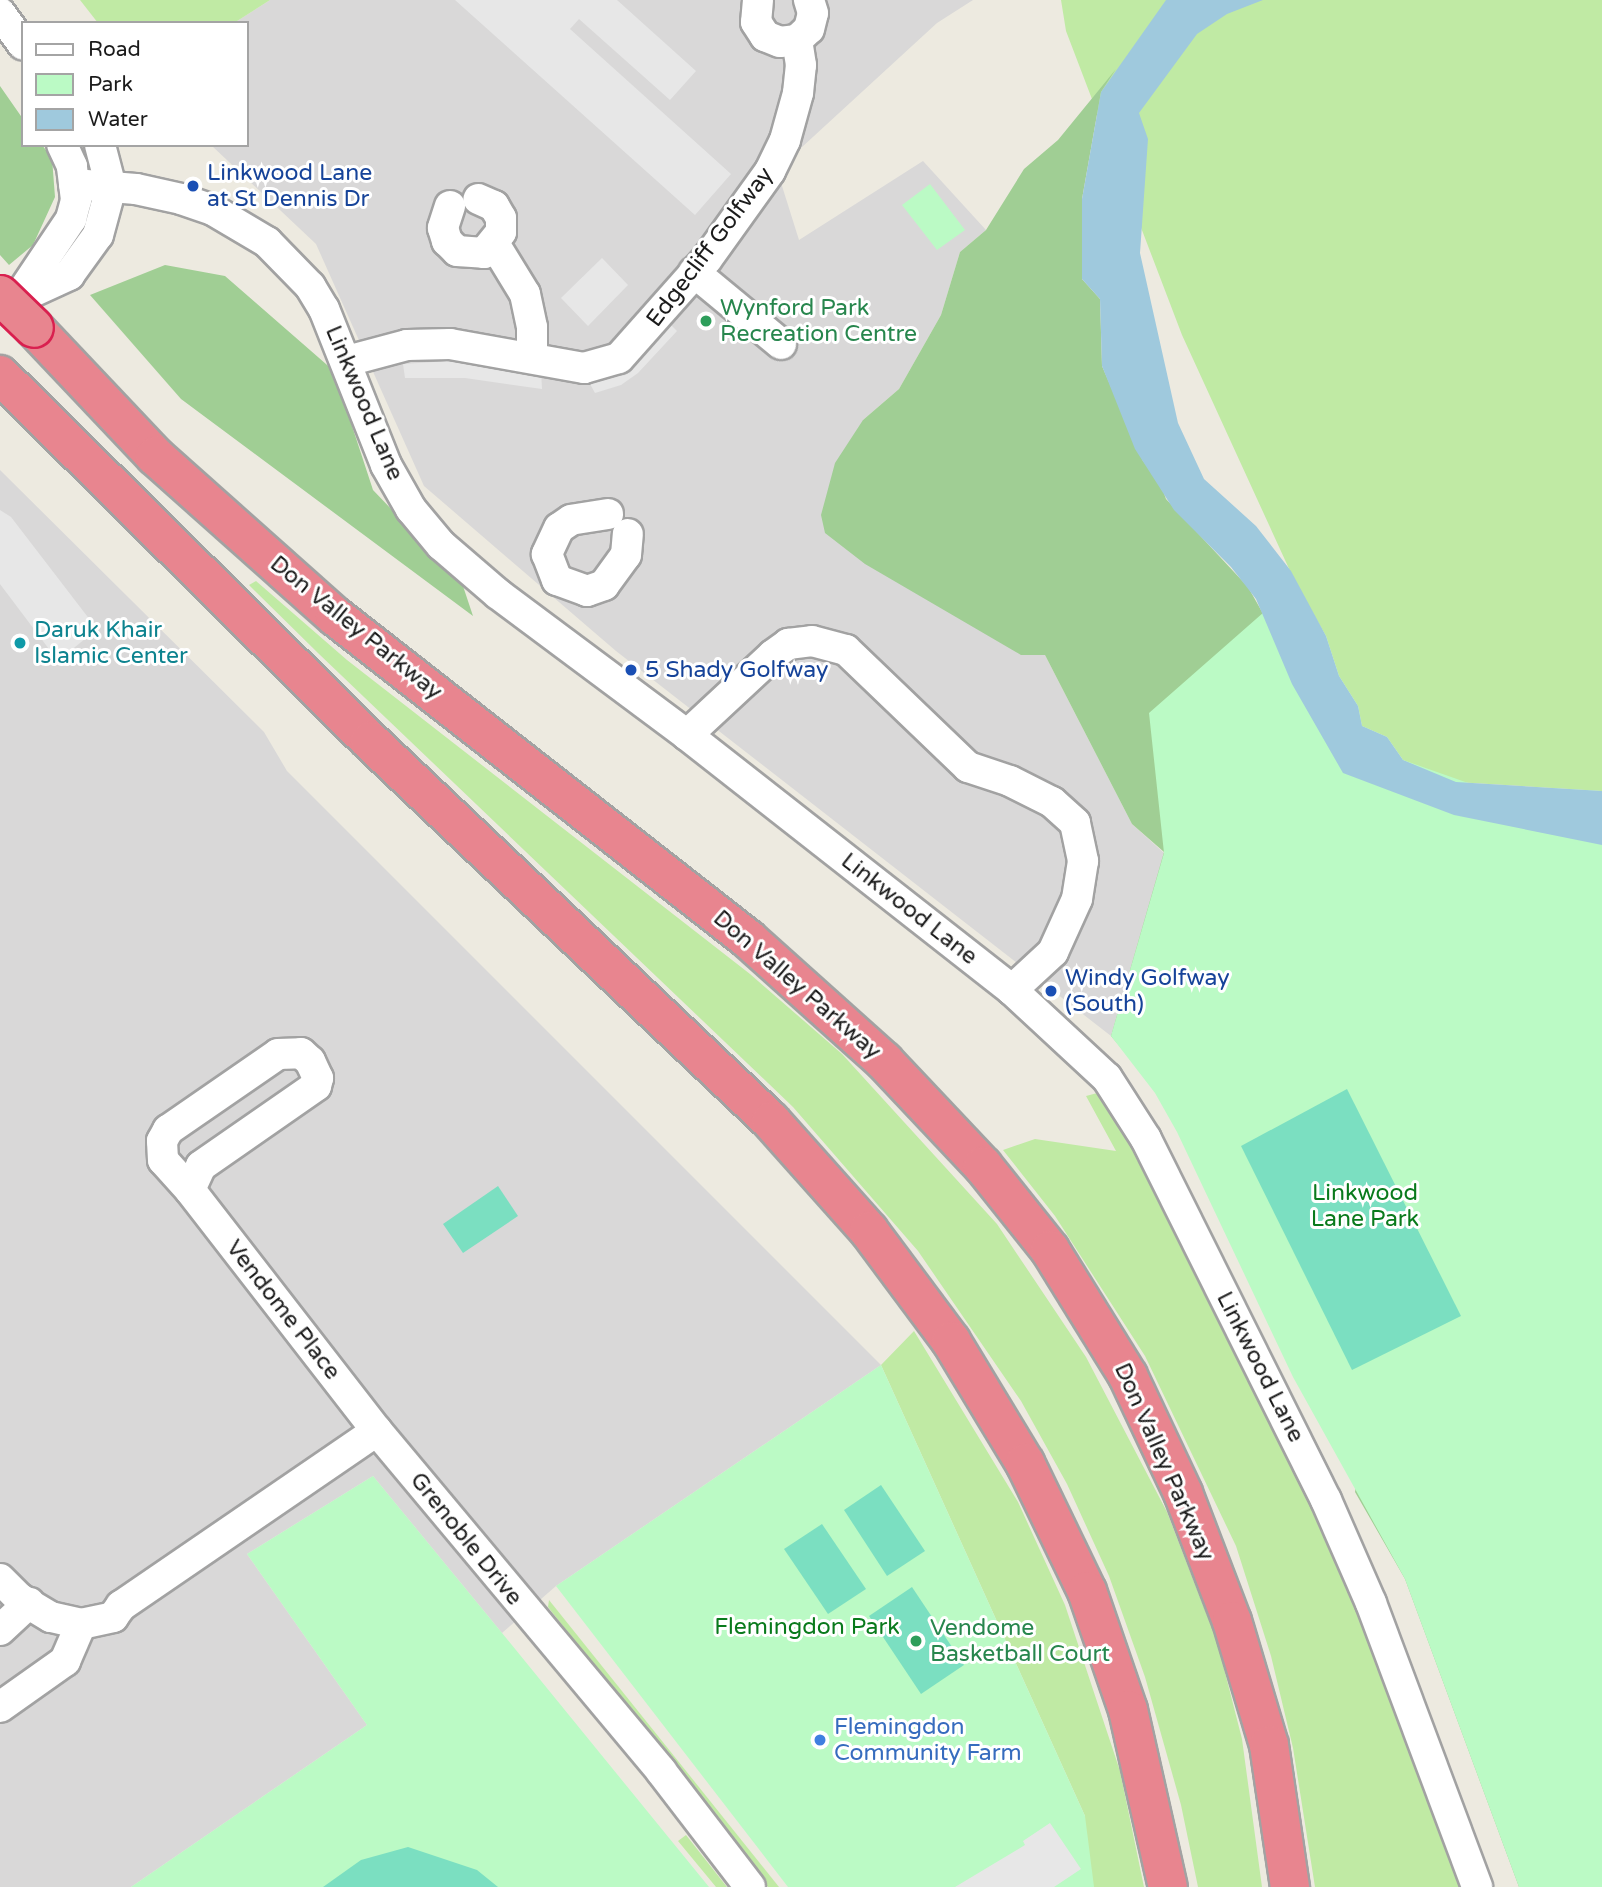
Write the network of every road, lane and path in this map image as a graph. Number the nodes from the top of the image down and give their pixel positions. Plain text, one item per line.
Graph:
1 (758, 0) edge
2 (810, 0) edge
3 (0, 13) edge
4 (797, 40) junction
5 (21, 42) edge
6 (63, 147) edge
7 (101, 147) edge
8 (74, 184) junction
9 (111, 187) junction
10 (495, 245) junction
11 (694, 272) junction
12 (0, 295) edge
13 (781, 344) dead end
14 (532, 357) junction
15 (347, 362) junction
16 (0, 375) edge
17 (570, 588) junction
18 (557, 638) junction
19 (687, 734) junction
20 (1012, 990) junction
21 (190, 1190) junction
22 (377, 1431) junction
23 (0, 1579) edge
24 (29, 1603) junction
25 (121, 1605) junction
26 (81, 1624) junction
27 (0, 1630) edge
28 (0, 1707) edge
29 (750, 1887) edge
30 (1168, 1887) edge
31 (1290, 1887) edge
32 (1477, 1887) edge

1 - 4 street
2 - 4 street
3 - 5 street
4 - 11 street, Edgecliff Golfway
6 - 8 street
7 - 9 street
8 - 9 street, Linkwood Lane
8 - 9 street
9 - 15 street, Linkwood Lane
10 - 10 street
10 - 14 street
11 - 13 street
11 - 14 street, Edgecliff Golfway
12 - 31 highway, Don Valley Parkway, bridge
14 - 15 street, Edgecliff Golfway
15 - 18 street, Linkwood Lane
16 - 30 highway
17 - 17 street
17 - 18 street
18 - 19 street, Linkwood Lane
19 - 20 street, Linkwood Lane
19 - 20 street
20 - 32 street, Linkwood Lane
21 - 21 street, Vendome Place
21 - 22 street, Vendome Place
22 - 25 street
22 - 29 street, Grenoble Drive
23 - 24 street
24 - 25 street
24 - 26 street
24 - 27 street
25 - 26 street
26 - 28 street

